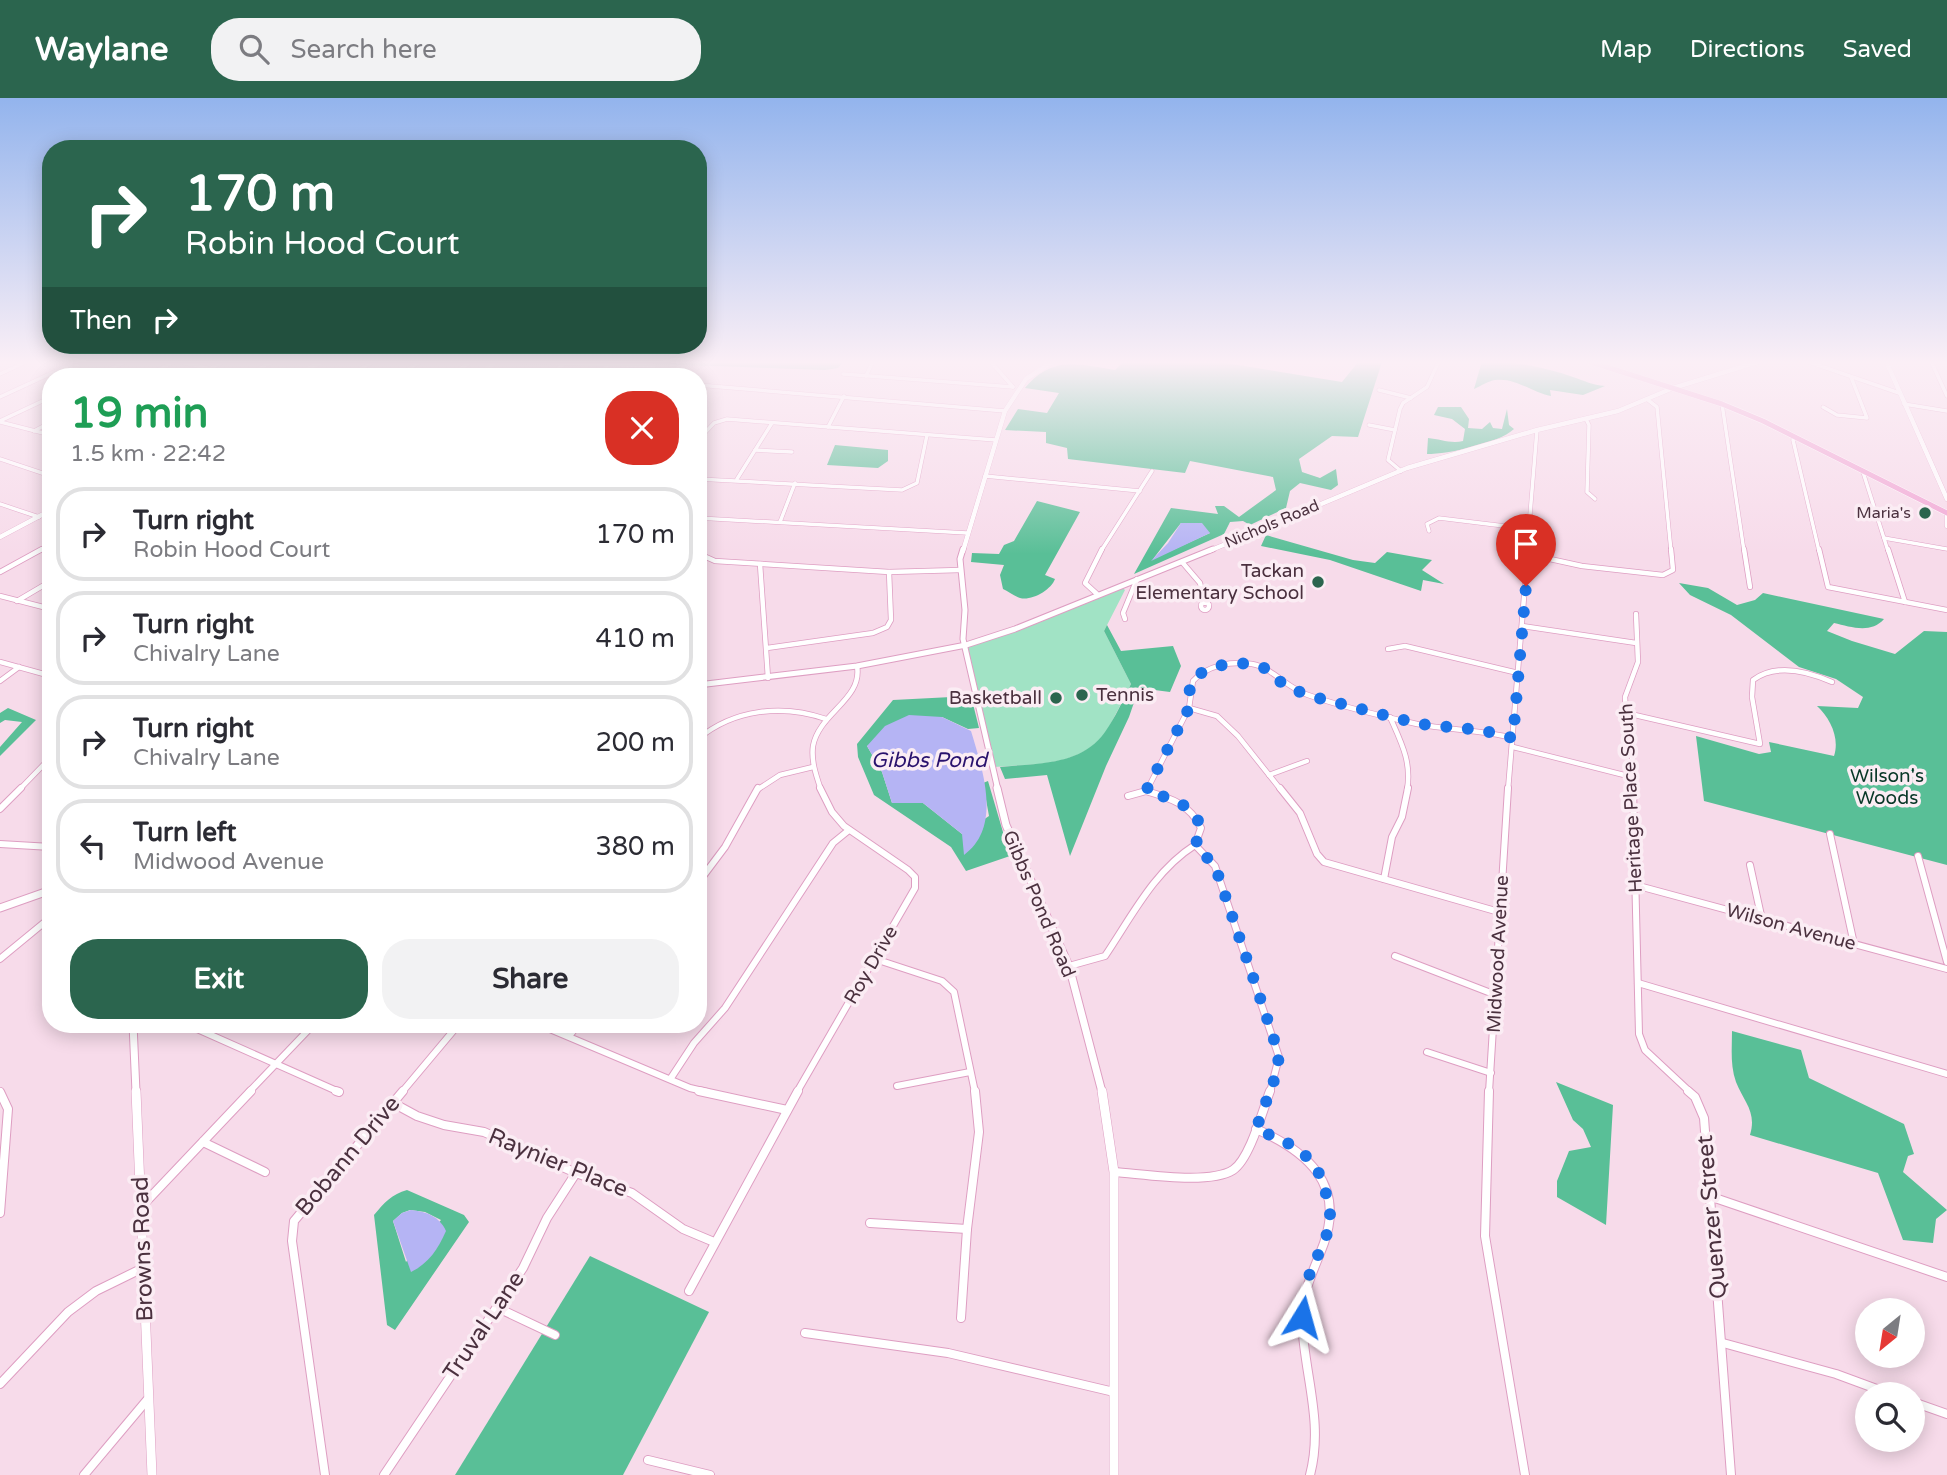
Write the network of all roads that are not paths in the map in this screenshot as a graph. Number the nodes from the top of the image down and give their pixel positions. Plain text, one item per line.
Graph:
1 (12, 425) edge
2 (771, 425) edge
3 (804, 425) edge
4 (1001, 425) edge
5 (1371, 425) edge
6 (1396, 425) edge
7 (1558, 425) edge
8 (1589, 425) edge
9 (1659, 425) edge
10 (1724, 425) edge
11 (1768, 425) edge
12 (1914, 425) edge
13 (42, 427) edge
14 (828, 427) joint
15 (1395, 430) junction
16 (1537, 430) junction
17 (34, 431) junction
18 (42, 433) edge
19 (927, 435) junction
20 (1796, 438) junction
21 (996, 440) junction
22 (755, 450) junction
23 (792, 453) dead end
24 (0, 459) edge
25 (1152, 471) dead end
26 (1401, 471) junction
27 (1863, 472) junction
28 (42, 474) edge
29 (985, 476) junction
30 (707, 479) edge
31 (737, 480) junction
32 (795, 482) junction
33 (1140, 491) junction
34 (1595, 499) dead end
35 (1947, 499) edge
36 (0, 504) edge
37 (1947, 514) edge
38 (42, 515) edge
39 (38, 517) junction
40 (707, 518) edge
41 (780, 522) junction
42 (1947, 526) edge
43 (1529, 529) junction
44 (1429, 531) dead end
45 (967, 533) junction
46 (0, 537) edge
47 (1884, 538) junction
48 (42, 549) edge
49 (1947, 549) edge
50 (1527, 554) junction
51 (707, 557) edge
52 (1182, 562) junction
53 (760, 564) junction
54 (960, 570) junction
55 (0, 572) edge
56 (889, 572) junction
57 (1137, 579) junction
58 (42, 586) edge
59 (1750, 587) dead end
60 (1828, 587) joint
61 (1097, 594) junction
62 (0, 596) edge
63 (17, 601) junction
64 (1905, 602) junction
65 (1205, 603) dead end
66 (42, 606) edge
67 (1947, 610) edge
68 (1636, 614) dead end
69 (1125, 619) dead end
70 (1522, 626) junction
71 (1636, 643) junction
72 (966, 645) junction
73 (767, 648) junction
74 (1388, 649) dead end
75 (0, 662) edge
76 (857, 666) junction
77 (19, 667) junction
78 (42, 673) edge
79 (1518, 673) junction
80 (768, 678) junction
81 (0, 681) edge
82 (1832, 682) dead end
83 (707, 684) edge
84 (1189, 708) junction
85 (1626, 713) junction
86 (1390, 717) junction
87 (826, 719) junction
88 (707, 732) edge
89 (1513, 738) junction
90 (1513, 747) junction
91 (1307, 761) dead end
92 (42, 766) edge
93 (813, 767) junction
94 (1269, 775) junction
95 (1632, 777) junction
96 (1146, 791) junction
97 (1128, 796) dead end
98 (0, 809) edge
99 (849, 830) junction
100 (1830, 834) dead end
101 (0, 844) edge
102 (1195, 845) junction
103 (42, 846) edge
104 (1918, 856) dead end
105 (1751, 865) dead end
106 (707, 871) edge
107 (1384, 879) junction
108 (1635, 885) junction
109 (42, 893) edge
110 (0, 908) edge
111 (1499, 912) junction
112 (1762, 920) junction
113 (42, 924) edge
114 (1854, 944) junction
115 (1395, 956) dead end
116 (0, 959) edge
117 (875, 959) junction
118 (1947, 962) edge
119 (1069, 966) junction
120 (1947, 969) edge
121 (1638, 984) junction
122 (1496, 995) junction
123 (707, 1028) edge
124 (133, 1033) edge
125 (206, 1033) edge
126 (305, 1033) edge
127 (451, 1033) edge
128 (561, 1033) edge
129 (572, 1033) edge
130 (703, 1033) edge
131 (569, 1036) junction
132 (1427, 1052) dead end
133 (276, 1064) junction
134 (970, 1072) junction
135 (1491, 1073) junction
136 (1947, 1074) edge
137 (671, 1078) junction
138 (898, 1086) dead end
139 (0, 1092) edge
140 (338, 1092) dead end
141 (393, 1102) junction
142 (787, 1110) junction
143 (1256, 1129) junction
144 (204, 1142) junction
145 (265, 1172) dead end
146 (1114, 1172) junction
147 (576, 1173) junction
148 (1712, 1197) junction
149 (141, 1207) junction
150 (0, 1213) edge
151 (870, 1223) dead end
152 (967, 1229) junction
153 (714, 1242) junction
154 (143, 1268) junction
155 (1947, 1277) edge
156 (689, 1291) dead end
157 (498, 1308) junction
158 (961, 1318) dead end
159 (805, 1333) dead end
160 (555, 1335) dead end
161 (1723, 1343) junction
162 (1858, 1382) edge
163 (0, 1384) edge
164 (1114, 1392) junction
165 (149, 1398) junction
166 (1925, 1406) edge
167 (1947, 1414) edge
168 (648, 1460) dead end
169 (84, 1475) edge
170 (152, 1475) edge
171 (325, 1475) edge
172 (384, 1475) edge
173 (710, 1475) edge
174 (1114, 1475) edge
175 (1310, 1475) edge
176 (1525, 1475) edge
177 (1731, 1475) edge

1 - 17 street
2 - 22 street
3 - 14 street
4 - 21 street, Gibbs Pond Road
5 - 15 street
6 - 15 street
7 - 16 street, Nichols Road
8 - 34 street
9 - 50 street
10 - 59 street
11 - 20 main road
12 - 35 street
13 - 17 street
14 - 19 street
15 - 26 street
16 - 26 street, Nichols Road
16 - 43 street, Midwood Avenue
17 - 18 street
19 - 21 street
19 - 32 street
20 - 27 main road
20 - 60 street
21 - 29 street, Gibbs Pond Road
22 - 23 street
22 - 31 street
24 - 28 street
25 - 33 street
26 - 52 street, Nichols Road
27 - 37 main road
27 - 47 street
29 - 33 street
29 - 45 street, Gibbs Pond Road
30 - 31 street
31 - 32 street
32 - 41 street
33 - 61 street
36 - 39 street
37 - 42 street
38 - 39 street
39 - 46 street
40 - 41 street
41 - 45 street
43 - 44 street
43 - 50 street, Midwood Avenue
45 - 54 street, Gibbs Pond Road
47 - 49 street
47 - 64 street
48 - 55 street
50 - 70 street, Midwood Avenue
51 - 53 street
52 - 57 street, Nichols Road
52 - 65 street
53 - 56 street
53 - 73 street
54 - 56 street
54 - 72 street, Gibbs Pond Road
56 - 73 street
57 - 61 street, Nichols Road
57 - 69 street
58 - 63 street
60 - 64 street
61 - 72 street, Nichols Road
62 - 63 street
63 - 66 street
64 - 67 street
68 - 71 street, Heritage Place South
70 - 71 street
70 - 79 street, Midwood Avenue
71 - 85 street, Heritage Place South
72 - 76 street, Nichols Road
72 - 119 street, Gibbs Pond Road
73 - 80 street
74 - 79 street
75 - 77 street
76 - 80 street, Nichols Road
76 - 87 street
77 - 78 street
77 - 81 street
79 - 89 street, Midwood Avenue
80 - 83 street, Nichols Road
82 - 85 street
84 - 86 street
84 - 94 street
84 - 96 street
85 - 95 street, Heritage Place South
86 - 89 street
86 - 107 street
87 - 88 street
87 - 93 street
89 - 90 street, Midwood Avenue
90 - 95 street
90 - 111 street, Midwood Avenue
91 - 94 street
92 - 98 street
93 - 99 street, Roy Drive
93 - 106 street
94 - 107 street
95 - 108 street, Heritage Place South
96 - 97 street
96 - 102 street
99 - 117 street, Roy Drive
99 - 123 street
100 - 114 street
101 - 103 street
102 - 119 street
102 - 143 street
104 - 118 street
105 - 112 street
107 - 111 street
108 - 112 street, Wilson Avenue
108 - 121 street, Heritage Place South
109 - 110 street
111 - 122 street, Midwood Avenue
112 - 114 street, Wilson Avenue
113 - 116 street
114 - 120 street, Wilson Avenue
115 - 122 street
117 - 134 street
117 - 142 street, Roy Drive
119 - 146 street, Gibbs Pond Road
121 - 136 street
121 - 148 street, Quenzer Street
122 - 135 street, Midwood Avenue
124 - 149 street, Browns Road
125 - 133 street
126 - 133 street
127 - 141 street, Bobann Drive
128 - 131 street
129 - 131 street
130 - 137 street
131 - 137 street
132 - 135 street
133 - 140 street
133 - 144 street
134 - 138 street
134 - 152 street
135 - 176 street, Midwood Avenue
137 - 142 street
139 - 150 street
141 - 147 street, Raynier Place
141 - 171 street, Bobann Drive
142 - 153 street, Roy Drive
143 - 146 street
143 - 175 street
144 - 145 street
144 - 149 street
146 - 164 street, Gibbs Pond Road
147 - 153 street, Raynier Place
147 - 157 street, Truval Lane
148 - 155 street
148 - 161 street, Quenzer Street
149 - 154 street, Browns Road
151 - 152 street
152 - 158 street
153 - 156 street, Roy Drive
154 - 163 street
154 - 165 street, Browns Road
157 - 160 street
157 - 172 street, Truval Lane
159 - 164 street
161 - 162 street
161 - 177 street, Quenzer Street
164 - 174 street, Gibbs Pond Road
165 - 169 street
165 - 170 street, Browns Road
166 - 167 street
168 - 173 street

